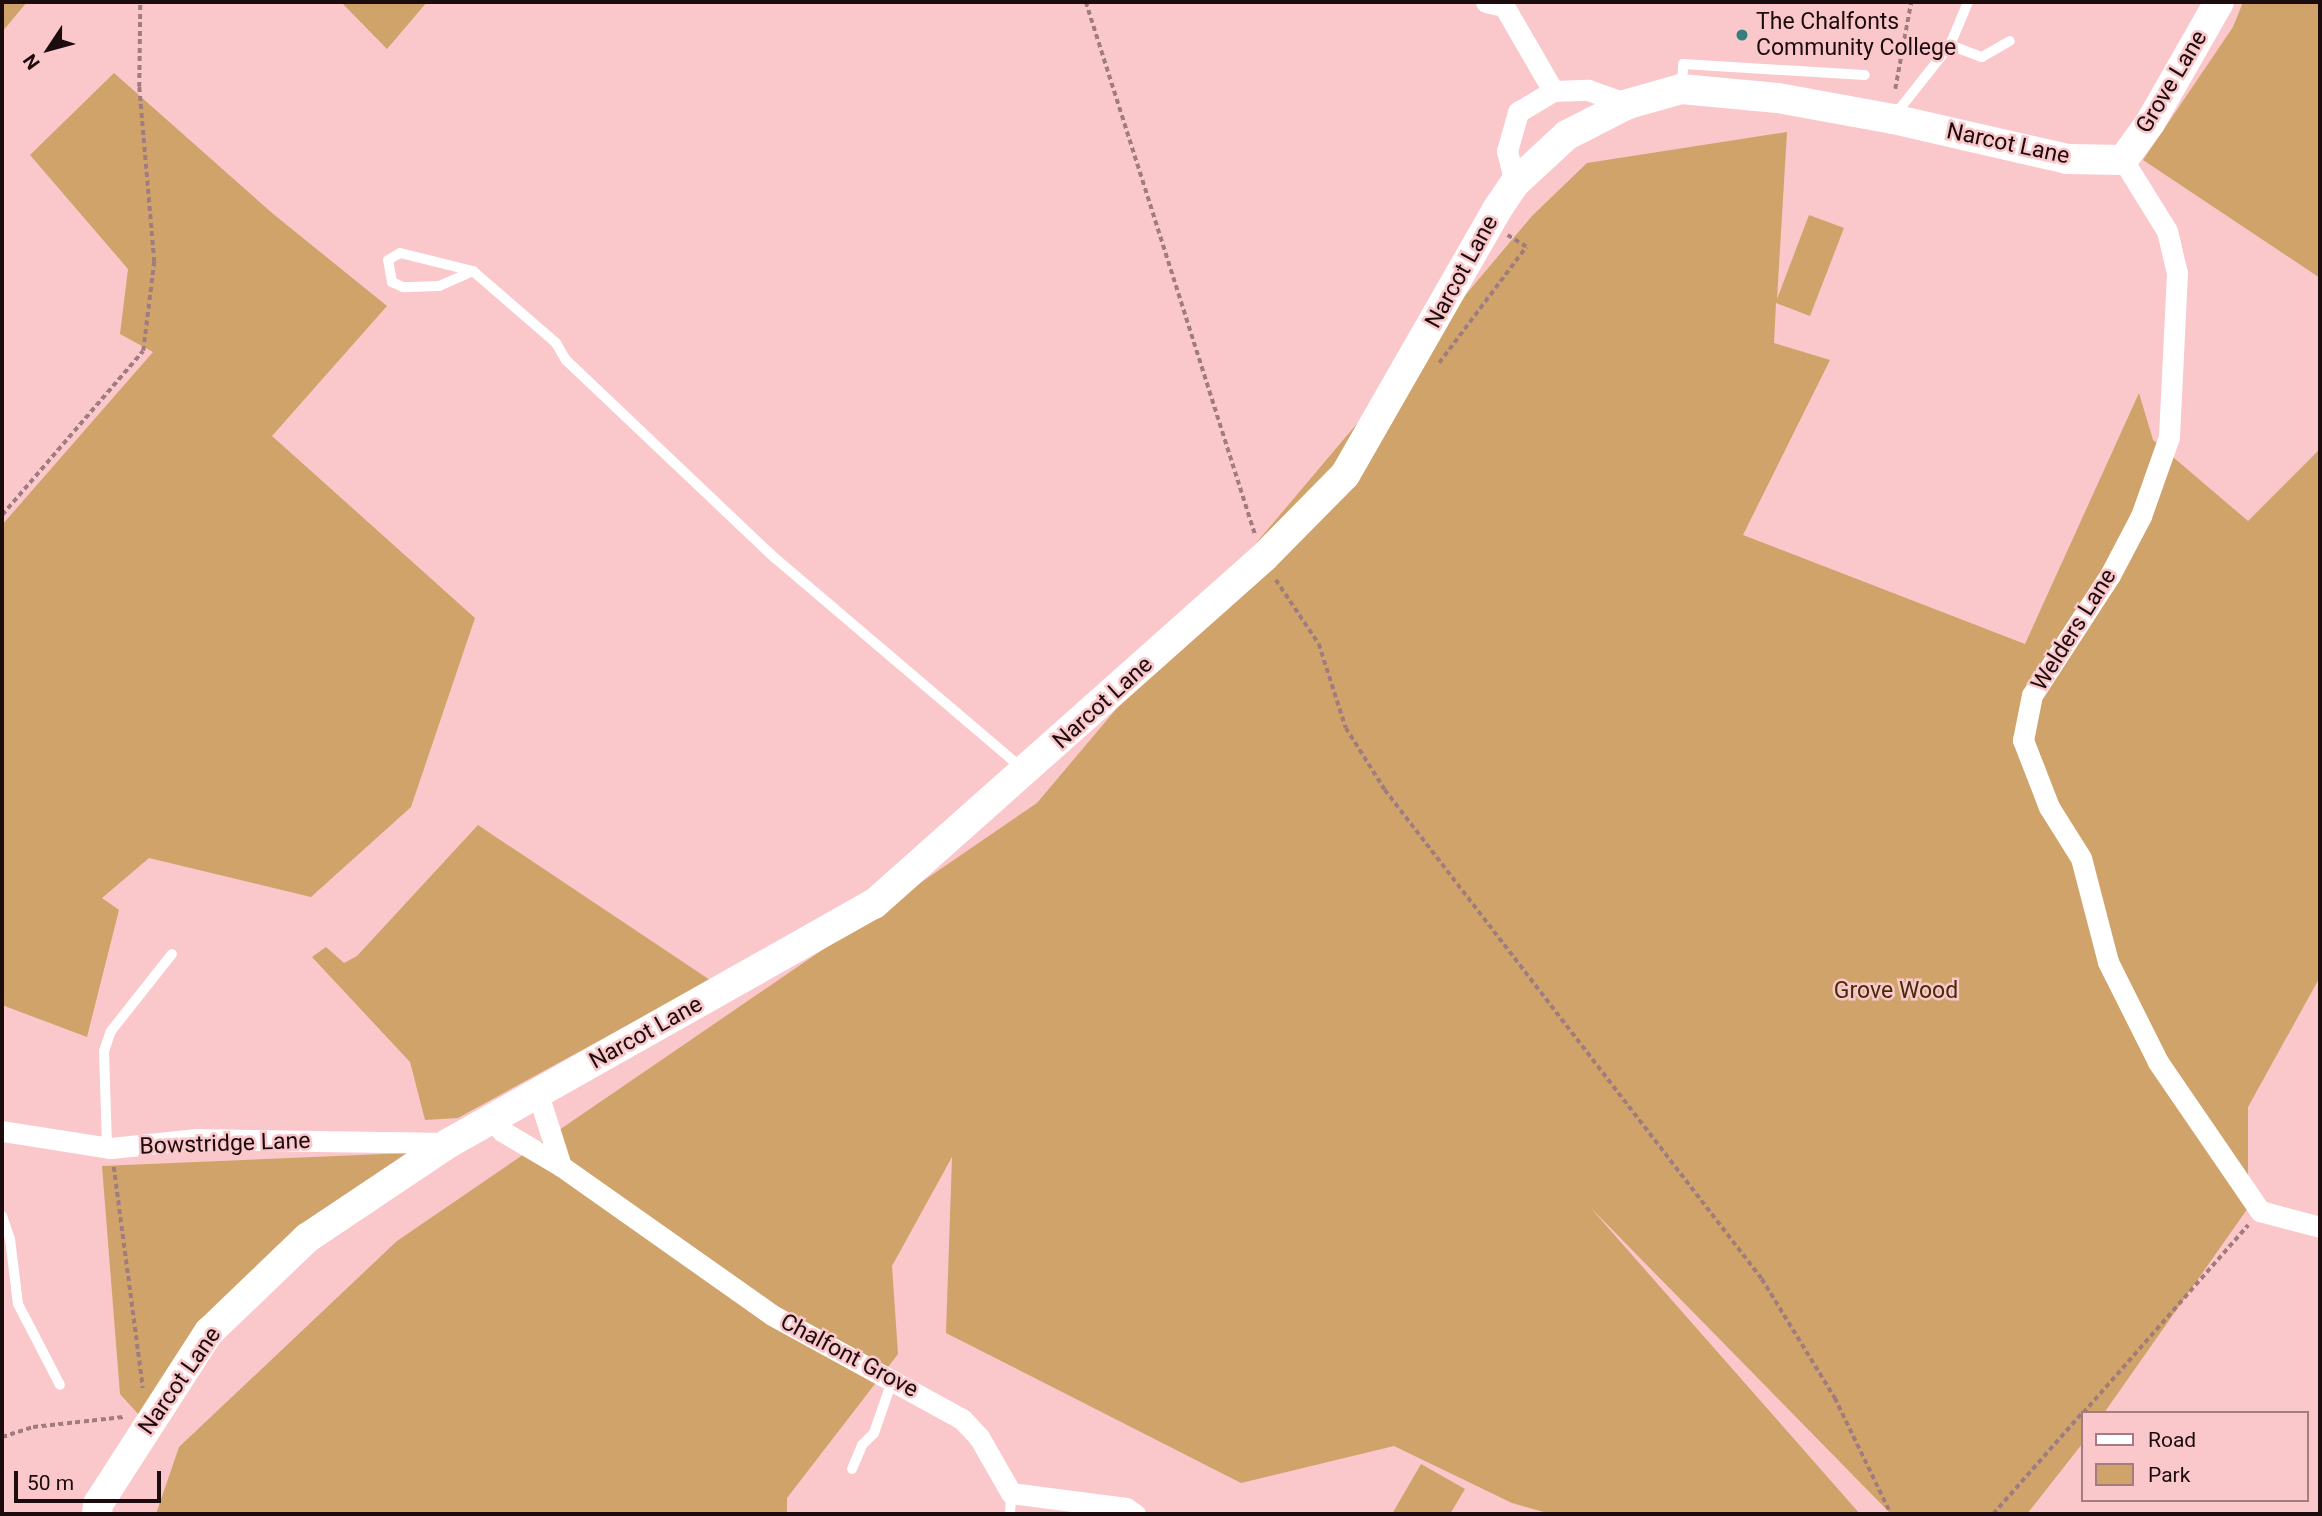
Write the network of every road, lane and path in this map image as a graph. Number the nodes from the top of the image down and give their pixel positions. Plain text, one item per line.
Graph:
1 (140, 2) edge
2 (1086, 2) edge
3 (1486, 2) edge
4 (1911, 2) edge
5 (1968, 2) edge
6 (2219, 2) edge
7 (2010, 41) dead end
8 (1950, 45) junction
9 (1865, 75) dead end
10 (1681, 89) junction
11 (1553, 91) junction
12 (1628, 104) junction
13 (1890, 118) junction
14 (2123, 160) junction
15 (1515, 183) junction
16 (1488, 223) junction
17 (473, 271) junction
18 (1432, 373) dead end
19 (2, 514) edge
20 (1268, 566) junction
21 (1027, 772) junction
22 (172, 954) dead end
23 (538, 1094) junction
24 (494, 1120) junction
25 (2, 1131) edge
26 (449, 1143) junction
27 (109, 1147) junction
28 (561, 1166) junction
29 (2260, 1211) junction
30 (2, 1216) edge
31 (2320, 1227) edge
32 (150, 1379) dead end
33 (892, 1381) junction
34 (60, 1385) dead end
35 (143, 1390) junction
36 (136, 1399) dead end
37 (130, 1408) dead end
38 (2084, 1411) edge
39 (2080, 1415) edge
40 (124, 1417) junction
41 (117, 1428) dead end
42 (2, 1437) edge
43 (852, 1469) dead end
44 (1010, 1504) edge
45 (97, 1514) edge
46 (1135, 1514) edge
47 (1891, 1514) edge
48 (1993, 1514) edge

1 - 19 path
2 - 20 path
3 - 11 street
4 - 13 path
5 - 8 lane
6 - 14 street, Grove Lane
7 - 8 lane
8 - 13 lane
9 - 10 lane
10 - 12 street, Narcot Lane
10 - 13 street, Narcot Lane
11 - 12 street
11 - 15 street
12 - 15 street, Narcot Lane
13 - 14 street, Narcot Lane
14 - 29 street, Welders Lane
15 - 16 street, Narcot Lane
16 - 18 path
16 - 20 street, Narcot Lane
17 - 17 lane
17 - 21 lane
20 - 21 street, Narcot Lane
20 - 47 path
21 - 23 street, Narcot Lane
22 - 27 lane
23 - 24 street, Narcot Lane
23 - 28 street
24 - 26 street, Narcot Lane
24 - 28 street, Chalfont Grove
25 - 27 street, Bowstridge Lane
26 - 27 street, Bowstridge Lane
26 - 45 street, Narcot Lane
27 - 35 path
28 - 33 street, Chalfont Grove
29 - 31 street
29 - 38 path
30 - 34 lane
32 - 35 path
33 - 43 lane
33 - 44 street, Chalfont Grove
35 - 36 path
37 - 40 path
39 - 48 path
40 - 41 path
40 - 42 path
44 - 46 street, Chalfont Grove

